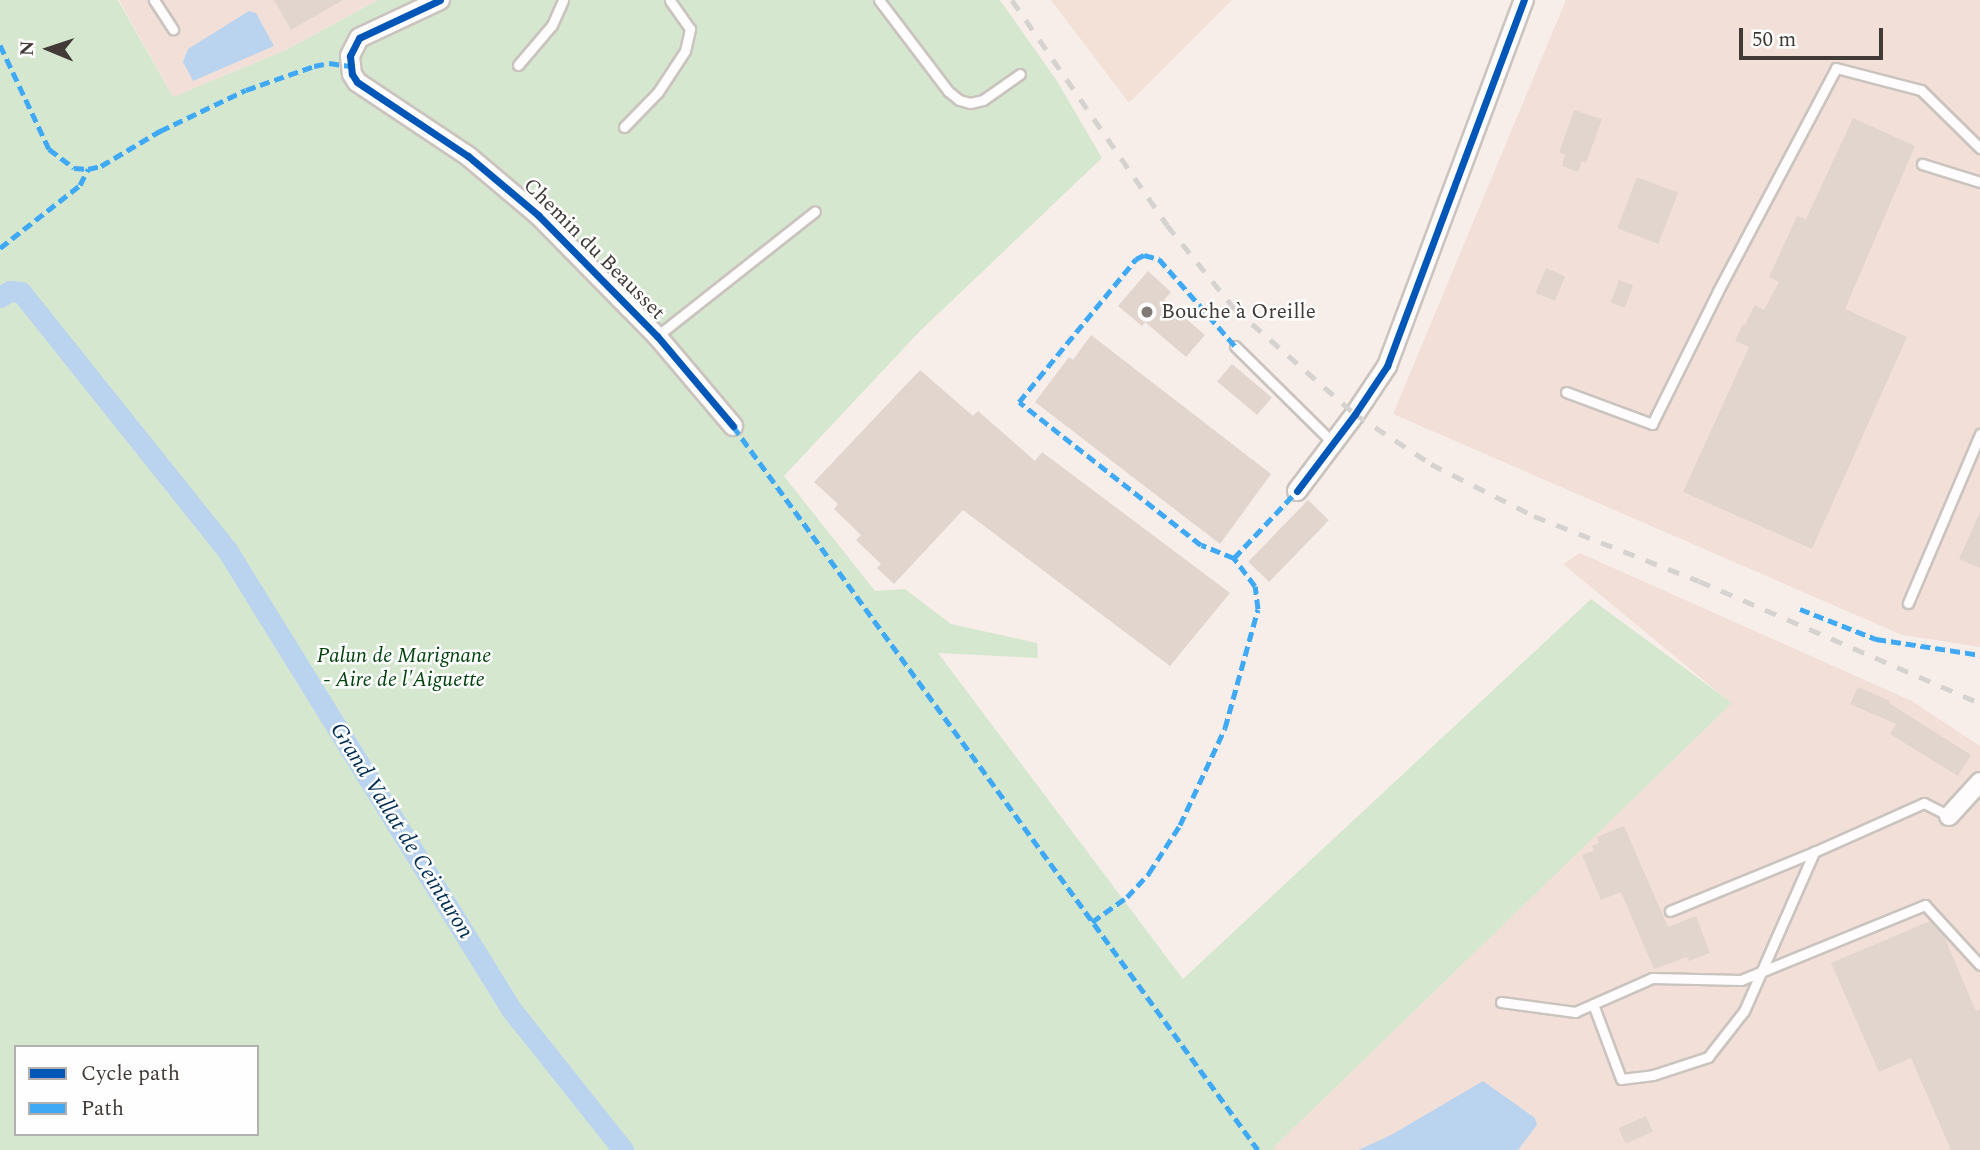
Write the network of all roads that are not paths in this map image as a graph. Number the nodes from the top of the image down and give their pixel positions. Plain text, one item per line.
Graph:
1 (154, 0) edge
2 (440, 0) edge
3 (563, 0) edge
4 (670, 0) edge
5 (879, 0) edge
6 (1524, 0) edge
7 (173, 29) dead end
8 (518, 65) dead end
9 (1020, 74) dead end
10 (624, 127) dead end
11 (1980, 148) edge
12 (1923, 164) dead end
13 (1980, 182) edge
14 (815, 211) dead end
15 (657, 336) junction
16 (1235, 346) dead end
17 (1566, 392) dead end
18 (733, 426) dead end
19 (1980, 434) edge
20 (1333, 443) junction
21 (1297, 491) dead end
22 (1908, 603) dead end
23 (1980, 782) edge
24 (1949, 816) joint
25 (1814, 852) junction
26 (1670, 911) dead end
27 (1980, 965) edge
28 (1764, 970) junction
29 (1501, 1002) dead end
30 (1593, 1004) junction

1 - 7 lane
2 - 15 street, Chemin du Beausset
3 - 8 lane
4 - 10 lane
5 - 9 lane
6 - 20 street
11 - 17 lane
12 - 13 lane
14 - 15 lane
15 - 18 street, Chemin du Beausset
16 - 20 lane
19 - 22 lane
20 - 21 street
23 - 24 street
24 - 25 lane
25 - 26 lane
25 - 28 lane
27 - 28 lane
28 - 30 lane
28 - 30 lane
29 - 30 lane

